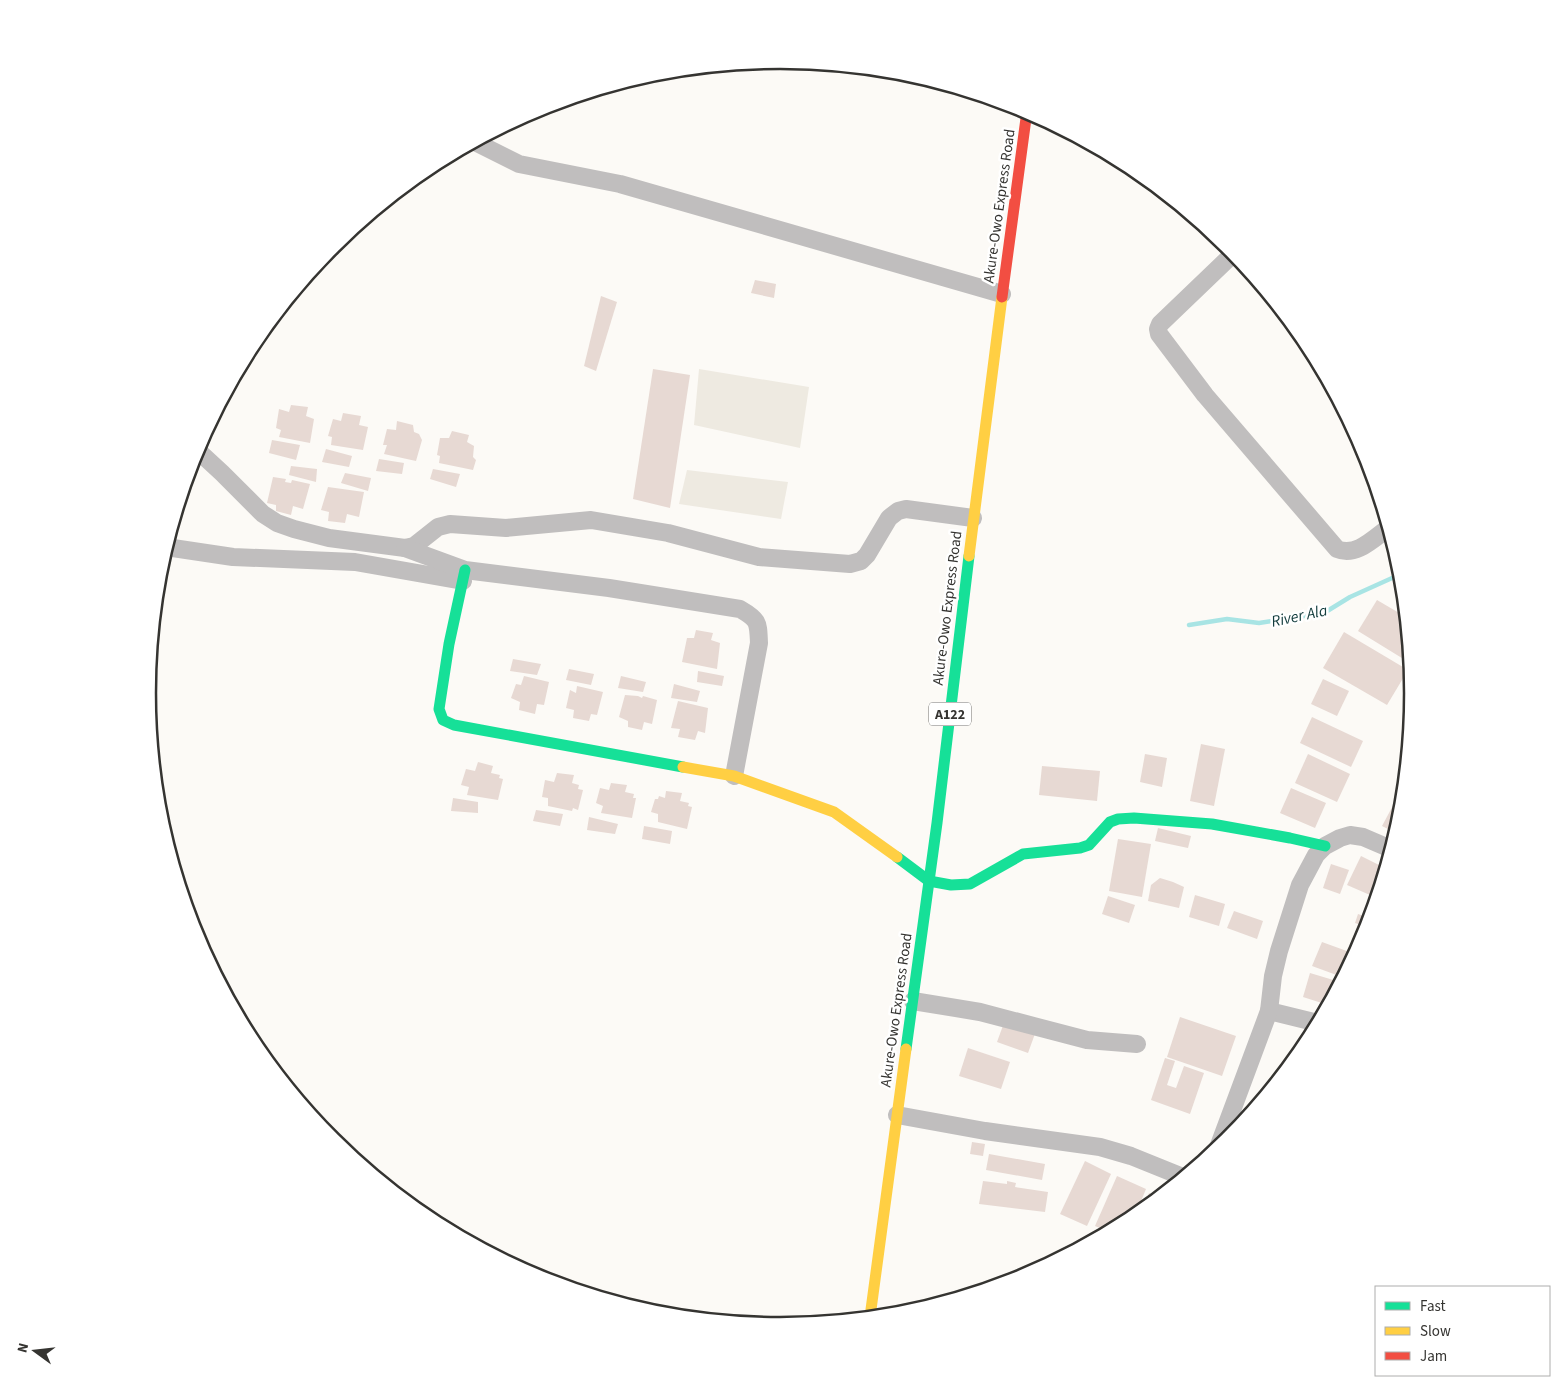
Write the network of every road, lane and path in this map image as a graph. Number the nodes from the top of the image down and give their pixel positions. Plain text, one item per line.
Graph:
1 (1026, 119) edge
2 (481, 145) edge
3 (1228, 259) edge
4 (1002, 294) junction
5 (203, 455) edge
6 (973, 518) junction
7 (1383, 531) edge
8 (173, 548) edge
9 (405, 548) junction
10 (464, 576) junction
11 (734, 776) junction
12 (1325, 846) junction
13 (1385, 847) edge
14 (929, 881) junction
15 (913, 1001) junction
16 (1270, 1011) junction
17 (1311, 1021) edge
18 (1137, 1044) dead end
19 (897, 1116) junction
20 (1225, 1130) edge
21 (1177, 1174) edge
22 (871, 1310) edge

1 - 4 main road, Akure-Owo Express Road / A122
2 - 4 street
3 - 7 street
4 - 6 main road, Akure-Owo Express Road / A122
5 - 9 street
6 - 9 street
6 - 14 main road, Akure-Owo Express Road / A122
8 - 10 street
9 - 10 street
10 - 11 main road
10 - 11 street
11 - 14 main road
12 - 13 street
12 - 14 main road
12 - 16 street
14 - 15 main road, Akure-Owo Express Road / A122
15 - 18 street
15 - 19 main road, Akure-Owo Express Road / A122
16 - 17 street
16 - 20 street
19 - 21 street
19 - 22 main road, Akure-Owo Express Road / A122

